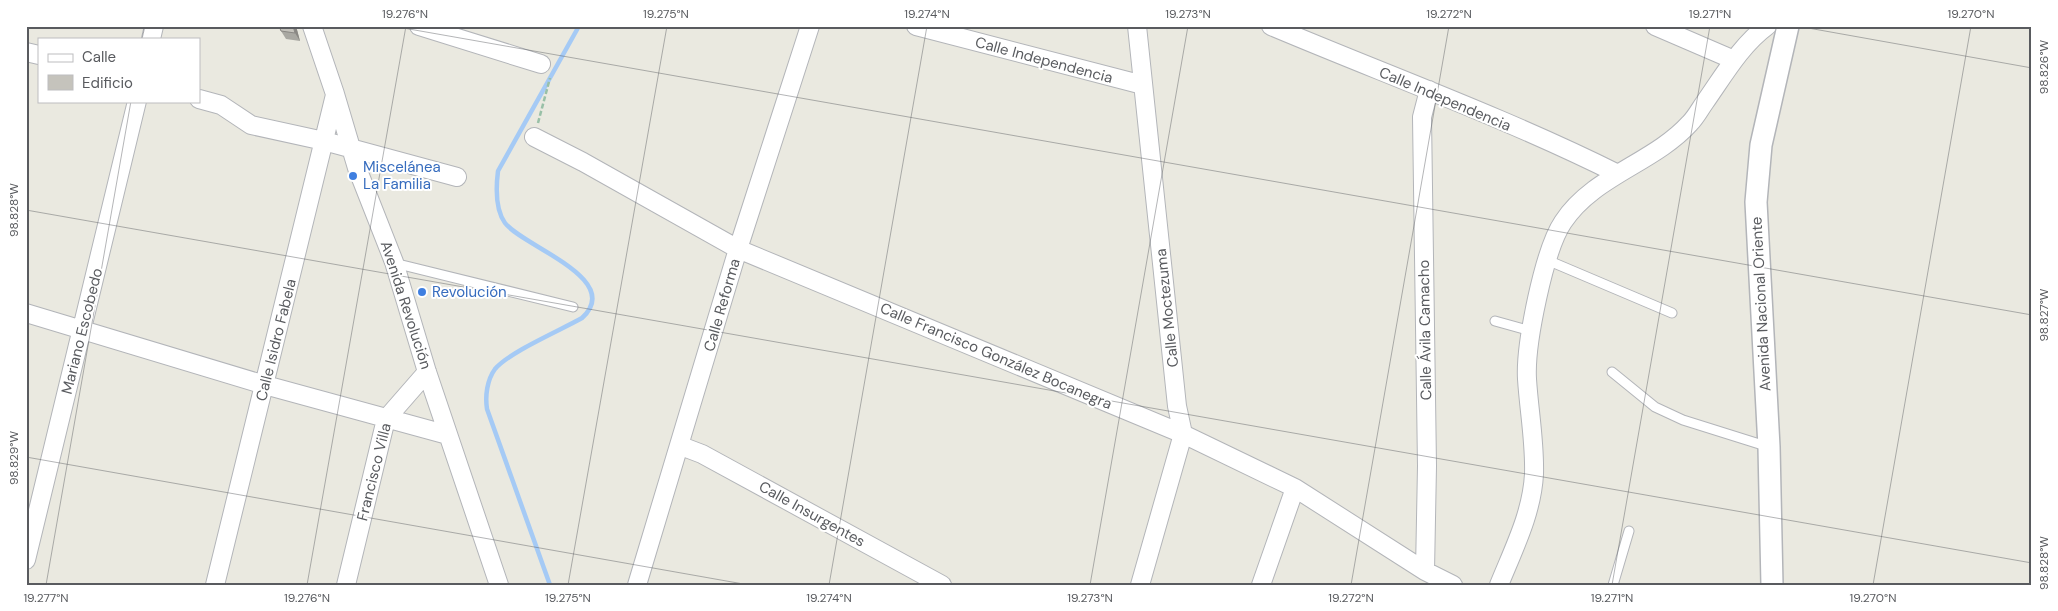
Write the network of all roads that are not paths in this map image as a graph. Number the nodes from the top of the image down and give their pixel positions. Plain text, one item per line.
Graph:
1 (312, 26) edge
2 (419, 26) edge
3 (810, 26) edge
4 (916, 26) edge
5 (1137, 26) edge
6 (1270, 26) edge
7 (1654, 26) edge
8 (1768, 26) edge
9 (1788, 26) edge
10 (1734, 60) junction
11 (541, 64) road end
12 (1143, 85) junction
13 (1429, 90) junction
14 (336, 94) junction
15 (200, 99) edge
16 (137, 102) edge
17 (534, 136) road end
18 (324, 141) junction
19 (353, 149) junction
20 (1618, 174) junction
21 (457, 178) dead end
22 (738, 249) junction
23 (1547, 260) junction
24 (394, 262) junction
25 (573, 307) dead end
26 (26, 312) edge
27 (1672, 313) dead end
28 (1495, 321) dead end
29 (83, 330) junction
30 (1531, 331) junction
31 (427, 372) junction
32 (1612, 372) dead end
33 (265, 385) junction
34 (386, 419) junction
35 (1183, 434) junction
36 (448, 435) junction
37 (680, 446) junction
38 (1769, 447) junction
39 (1295, 488) junction
40 (1629, 531) dead end
41 (26, 560) edge
42 (1425, 571) junction
43 (215, 585) edge
44 (346, 585) edge
45 (499, 585) edge
46 (638, 585) edge
47 (942, 585) edge
48 (1140, 585) edge
49 (1261, 585) edge
50 (1453, 585) edge
51 (1499, 585) edge
52 (1613, 585) edge
53 (1772, 585) edge

1 - 14 street, Avenida Revolución
2 - 11 street
3 - 22 street, Calle Reforma
4 - 12 street, Calle Independencia
5 - 12 street, Calle Moctezuma
6 - 13 street, Calle Independencia
7 - 10 street
8 - 10 street
9 - 38 street, Avenida Nacional Oriente
10 - 20 street
12 - 35 street, Calle Moctezuma
13 - 20 street, Calle Independencia
13 - 42 street, Calle Ávila Camacho
14 - 18 street, Calle Isidro Fabela
14 - 19 street, Avenida Revolución
15 - 18 street
16 - 29 street, Mariano Escobedo
17 - 22 street, Calle Francisco González Bocanegra
18 - 19 street
18 - 33 street, Calle Isidro Fabela
19 - 21 street
19 - 24 street, Avenida Revolución
20 - 23 street
22 - 35 street, Calle Francisco González Bocanegra
22 - 37 street, Calle Reforma
23 - 27 lane
23 - 30 street
24 - 25 lane
24 - 31 street, Avenida Revolución
26 - 29 street
28 - 30 lane
29 - 33 street
29 - 41 street, Mariano Escobedo
30 - 51 street
31 - 34 street, Francisco Villa
31 - 36 street, Avenida Revolución
32 - 38 lane
33 - 34 street
33 - 43 street, Calle Isidro Fabela
34 - 36 street
34 - 44 street, Francisco Villa
35 - 39 street, Calle Francisco González Bocanegra
35 - 48 street, Calle Moctezuma
36 - 45 street, Avenida Revolución
37 - 46 street, Calle Reforma
37 - 47 street, Calle Insurgentes
38 - 53 street, Avenida Nacional Oriente
39 - 42 street, Calle Francisco González Bocanegra
39 - 49 street
40 - 52 lane
42 - 50 street, Calle Francisco González Bocanegra

